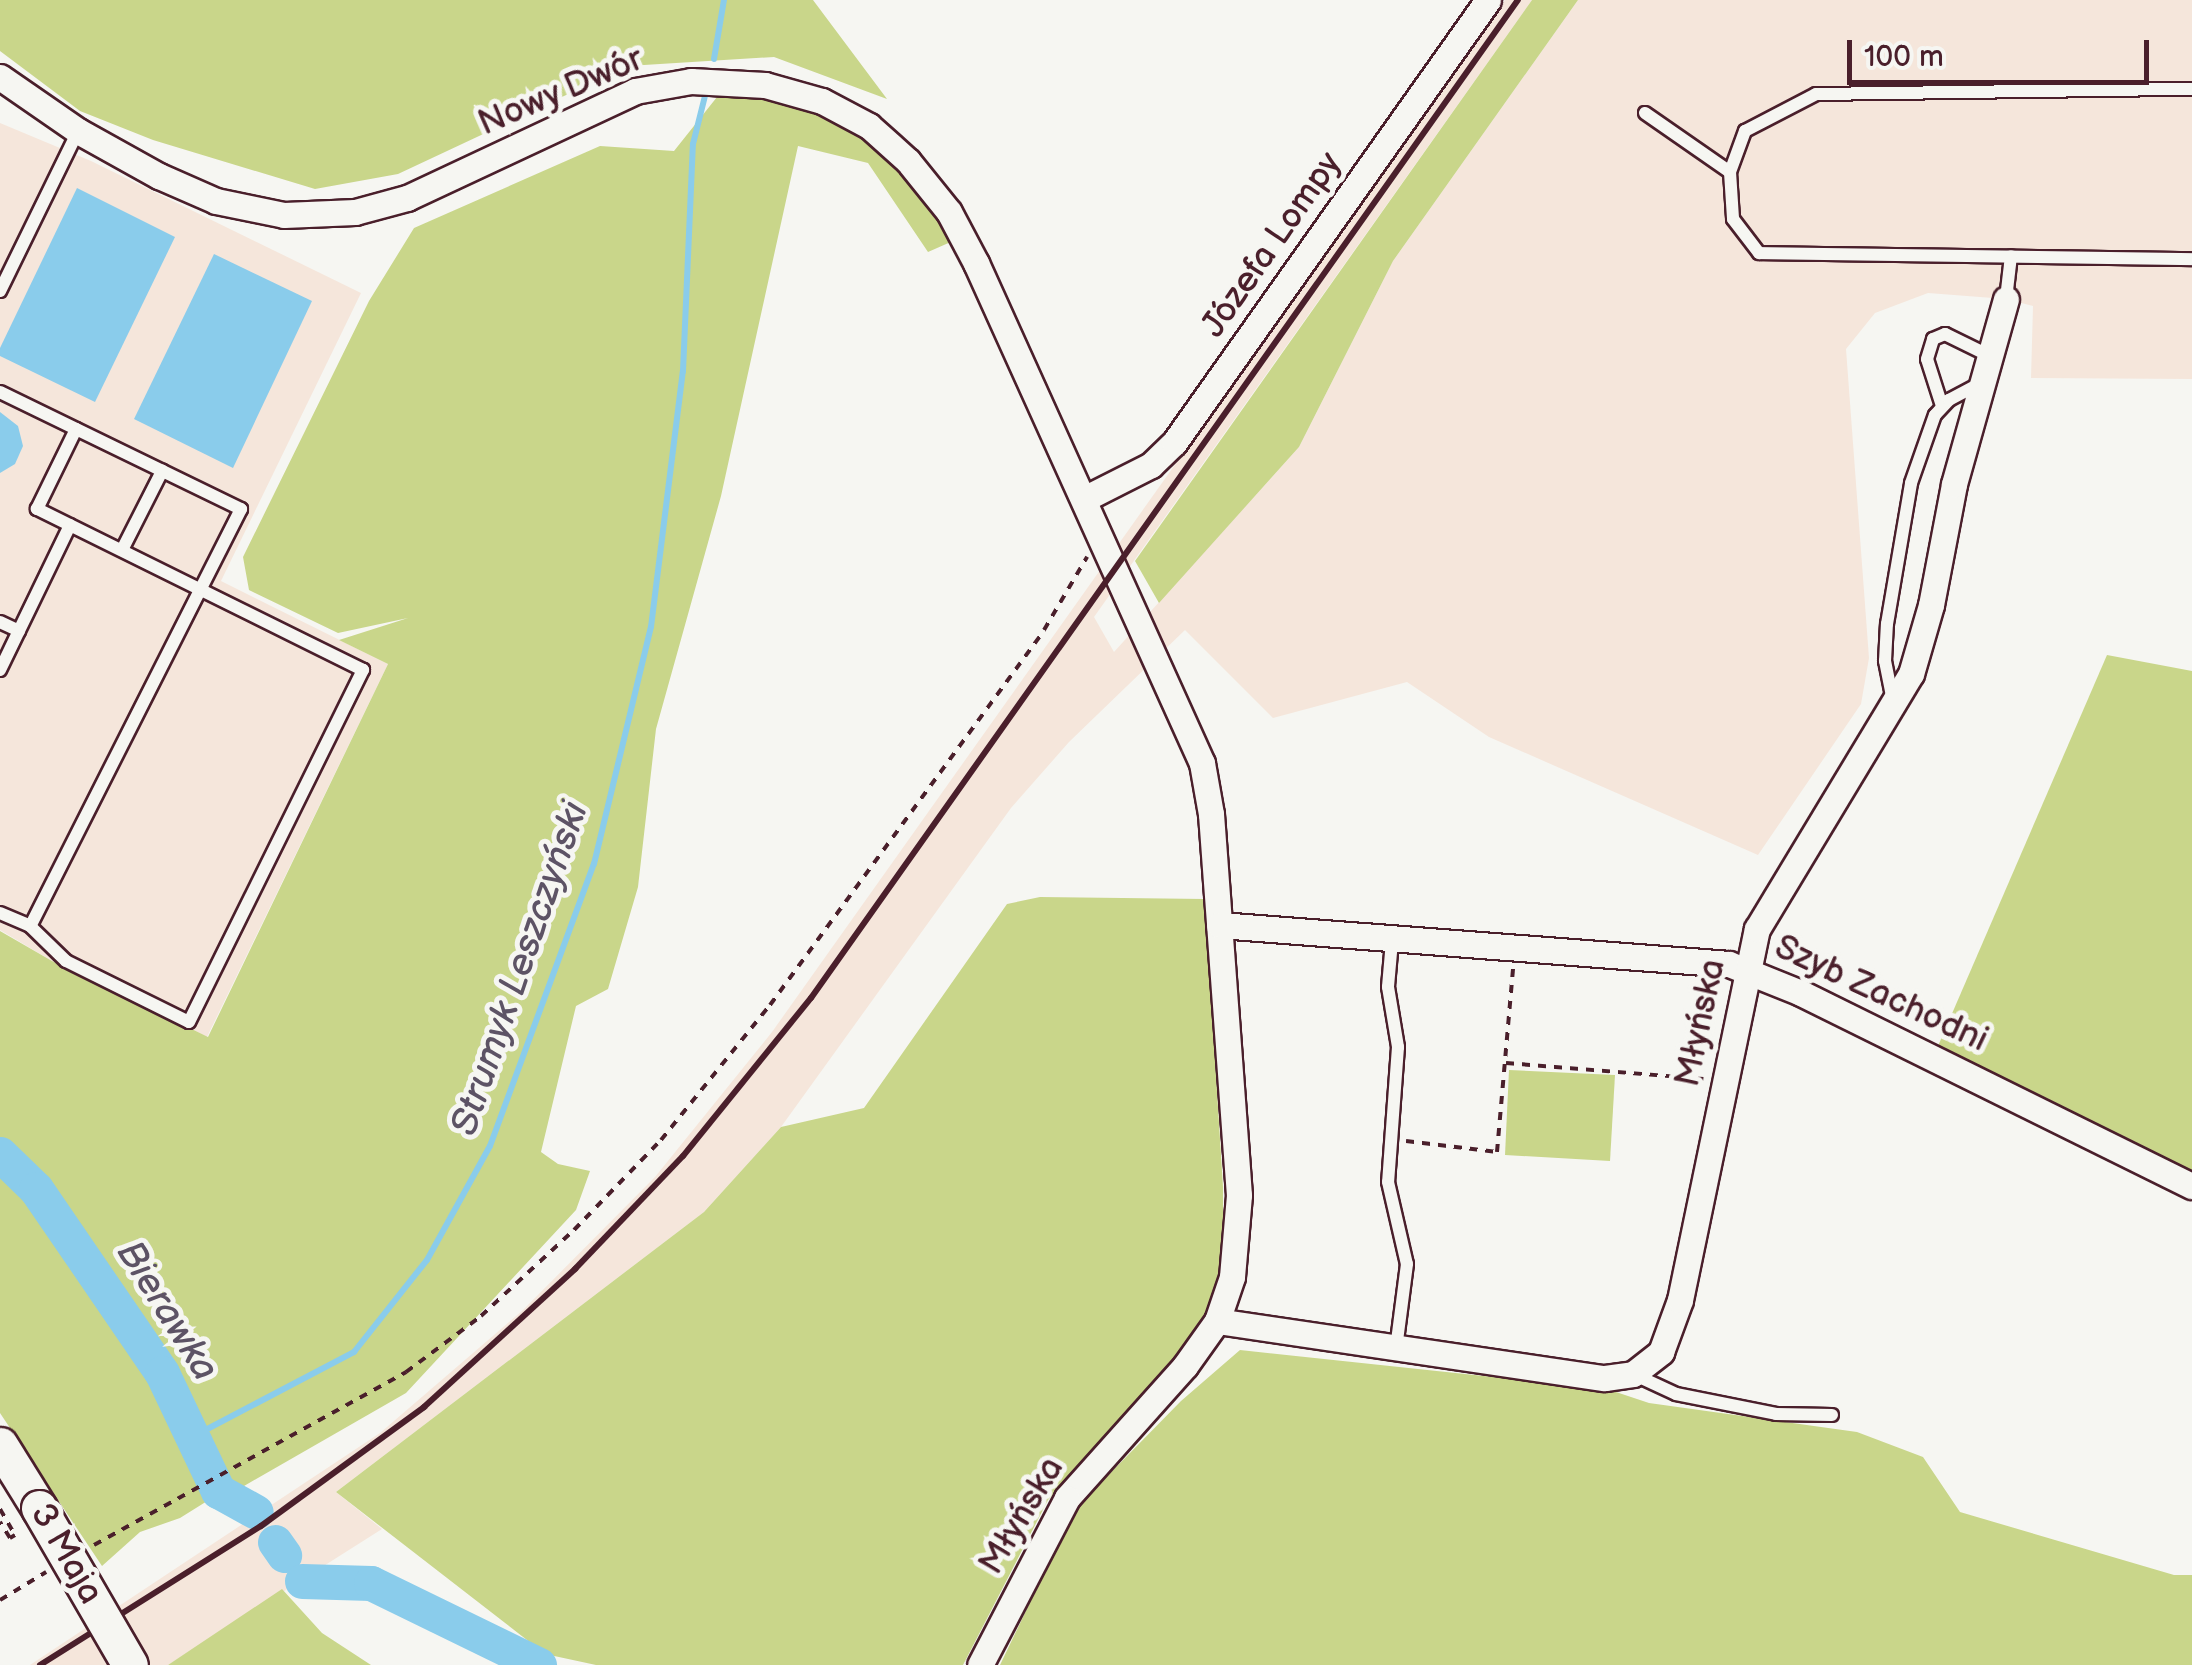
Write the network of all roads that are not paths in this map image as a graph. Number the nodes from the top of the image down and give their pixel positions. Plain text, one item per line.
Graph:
1 (1488, 0) edge
2 (0, 77) edge
3 (2192, 89) edge
4 (1646, 113) dead end
5 (78, 131) junction
6 (1730, 172) junction
7 (2012, 256) junction
8 (2192, 259) edge
9 (0, 291) edge
10 (2006, 299) joint
11 (1990, 356) junction
12 (1983, 382) junction
13 (0, 392) edge
14 (1942, 406) junction
15 (76, 429) junction
16 (162, 470) junction
17 (1084, 499) junction
18 (70, 526) junction
19 (122, 550) junction
20 (200, 588) junction
21 (0, 622) edge
22 (19, 632) junction
23 (0, 670) edge
24 (1894, 704) junction
25 (0, 913) edge
26 (1219, 925) junction
27 (30, 926) junction
28 (1392, 942) junction
29 (1746, 970) junction
30 (2192, 1186) edge
31 (1217, 1321) junction
32 (1396, 1350) junction
33 (1633, 1374) junction
34 (1832, 1415) dead end
35 (0, 1445) edge
36 (130, 1665) edge
37 (980, 1665) edge

1 - 17 street, Józefa Lompy
2 - 5 street, Nowy Dwór
3 - 6 lane
4 - 6 lane
5 - 9 lane
5 - 17 street, Nowy Dwór
6 - 7 lane
7 - 8 lane
7 - 10 lane
10 - 11 street, Młyńska
11 - 12 street, Młyńska
11 - 14 lane
12 - 14 lane
12 - 24 street, Młyńska
13 - 15 lane
14 - 24 lane
15 - 16 lane
15 - 18 lane
16 - 19 lane
16 - 20 lane
17 - 26 street, Młyńska
18 - 19 lane
18 - 22 lane
19 - 20 lane
20 - 27 lane
20 - 27 lane
21 - 22 lane
22 - 23 lane
24 - 29 street, Młyńska
25 - 27 lane
26 - 28 street, Szyb Zachodni
26 - 31 street, Młyńska
28 - 29 street, Szyb Zachodni
28 - 32 lane
29 - 30 street, Szyb Zachodni
29 - 33 street, Młyńska
31 - 32 street
31 - 37 street, Młyńska
32 - 33 street
33 - 34 lane
35 - 36 main road, 3 Maja, bridge

